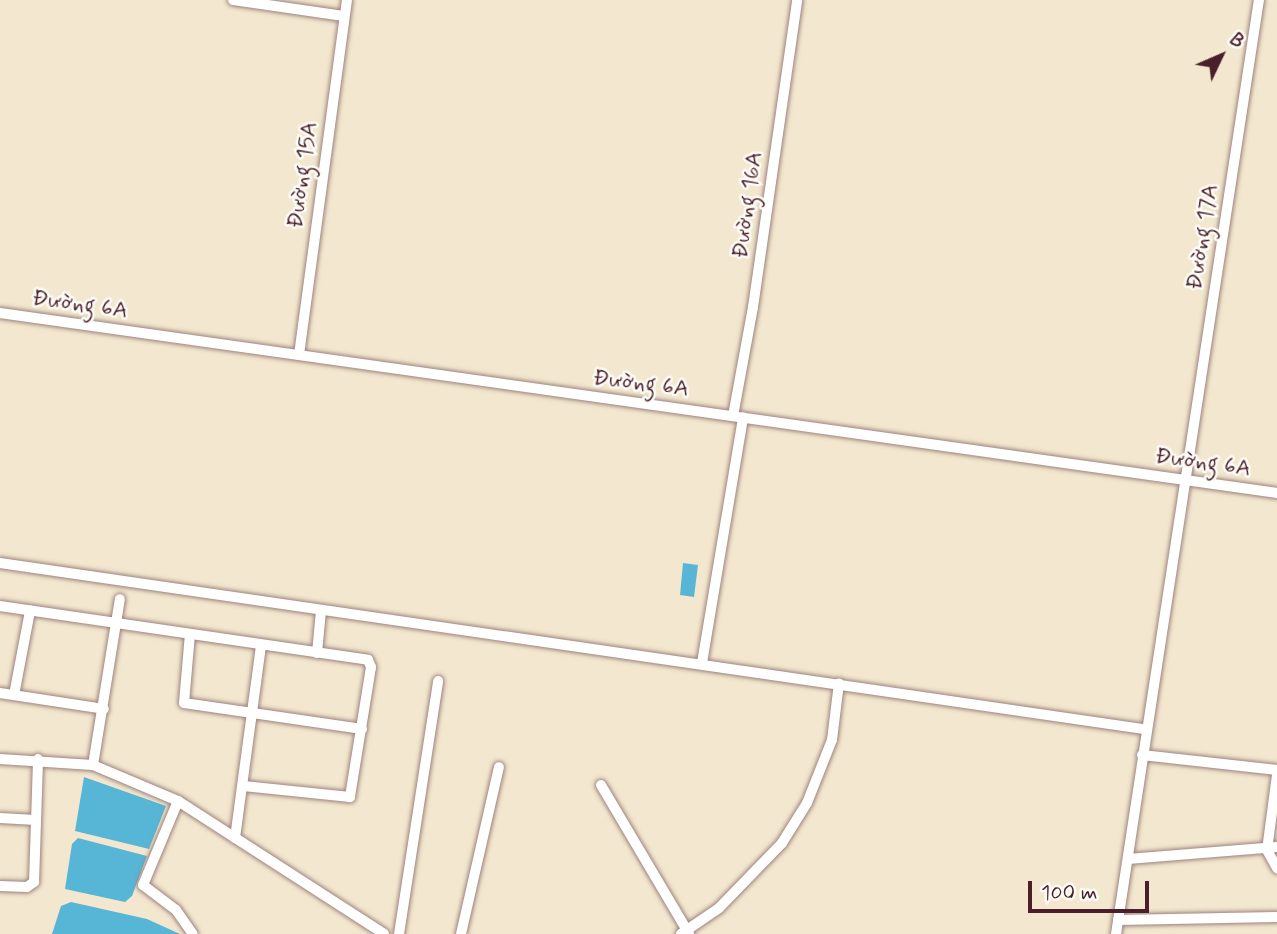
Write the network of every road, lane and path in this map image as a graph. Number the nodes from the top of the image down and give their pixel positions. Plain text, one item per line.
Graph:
1 (233, 0) edge
2 (347, 0) edge
3 (797, 0) edge
4 (1259, 0) edge
5 (344, 16) junction
6 (0, 313) edge
7 (299, 355) junction
8 (738, 416) junction
9 (1185, 480) junction
10 (1277, 493) edge
11 (0, 563) edge
12 (120, 599) dead end
13 (0, 606) edge
14 (30, 611) junction
15 (321, 611) junction
16 (117, 624) junction
17 (190, 634) junction
18 (261, 645) junction
19 (317, 653) junction
20 (702, 663) junction
21 (438, 681) dead end
22 (839, 683) junction
23 (0, 693) edge
24 (14, 695) junction
25 (104, 709) junction
26 (252, 713) junction
27 (362, 729) junction
28 (1144, 729) junction
29 (1142, 755) junction
30 (0, 759) edge
31 (38, 759) junction
32 (93, 765) junction
33 (499, 767) dead end
34 (1277, 769) edge
35 (1277, 775) edge
36 (601, 785) dead end
37 (244, 786) junction
38 (178, 801) junction
39 (0, 818) edge
40 (36, 820) junction
41 (234, 838) junction
42 (1272, 848) edge
43 (1128, 859) junction
44 (1277, 868) edge
45 (0, 886) edge
46 (1277, 917) edge
47 (1117, 927) edge
48 (686, 933) edge
49 (193, 934) edge
50 (384, 934) edge
51 (399, 934) edge
52 (461, 934) edge

1 - 5 street
2 - 5 street, Đường 15A
3 - 8 street, Đường 16A
4 - 9 street, Đường 17A
5 - 7 street, Đường 15A
6 - 7 street, Đường 6A
7 - 8 street, Đường 6A
8 - 9 street, Đường 6A
8 - 20 street, Đường 16A
9 - 10 street, Đường 6A
9 - 28 street, Đường 17A
11 - 15 street
12 - 16 street
13 - 14 street
14 - 16 street
14 - 24 street
15 - 19 street
15 - 20 street
16 - 17 street
16 - 25 street
17 - 18 street
17 - 26 street
18 - 19 street
18 - 26 street
19 - 27 street
20 - 22 street
21 - 51 street
22 - 28 street
22 - 48 street
23 - 24 street
24 - 25 street
25 - 32 street
26 - 27 street
26 - 37 street
27 - 37 street
28 - 29 street, Đường 17A
29 - 34 street
29 - 43 street, Đường 17A
30 - 31 street
31 - 32 street
31 - 40 street
32 - 38 street
33 - 52 street
35 - 42 street
36 - 48 street
37 - 41 street
38 - 41 street
38 - 49 street
39 - 40 street
40 - 45 street
41 - 50 street
42 - 43 street
42 - 44 street
43 - 47 street, Đường 17A
46 - 47 street

